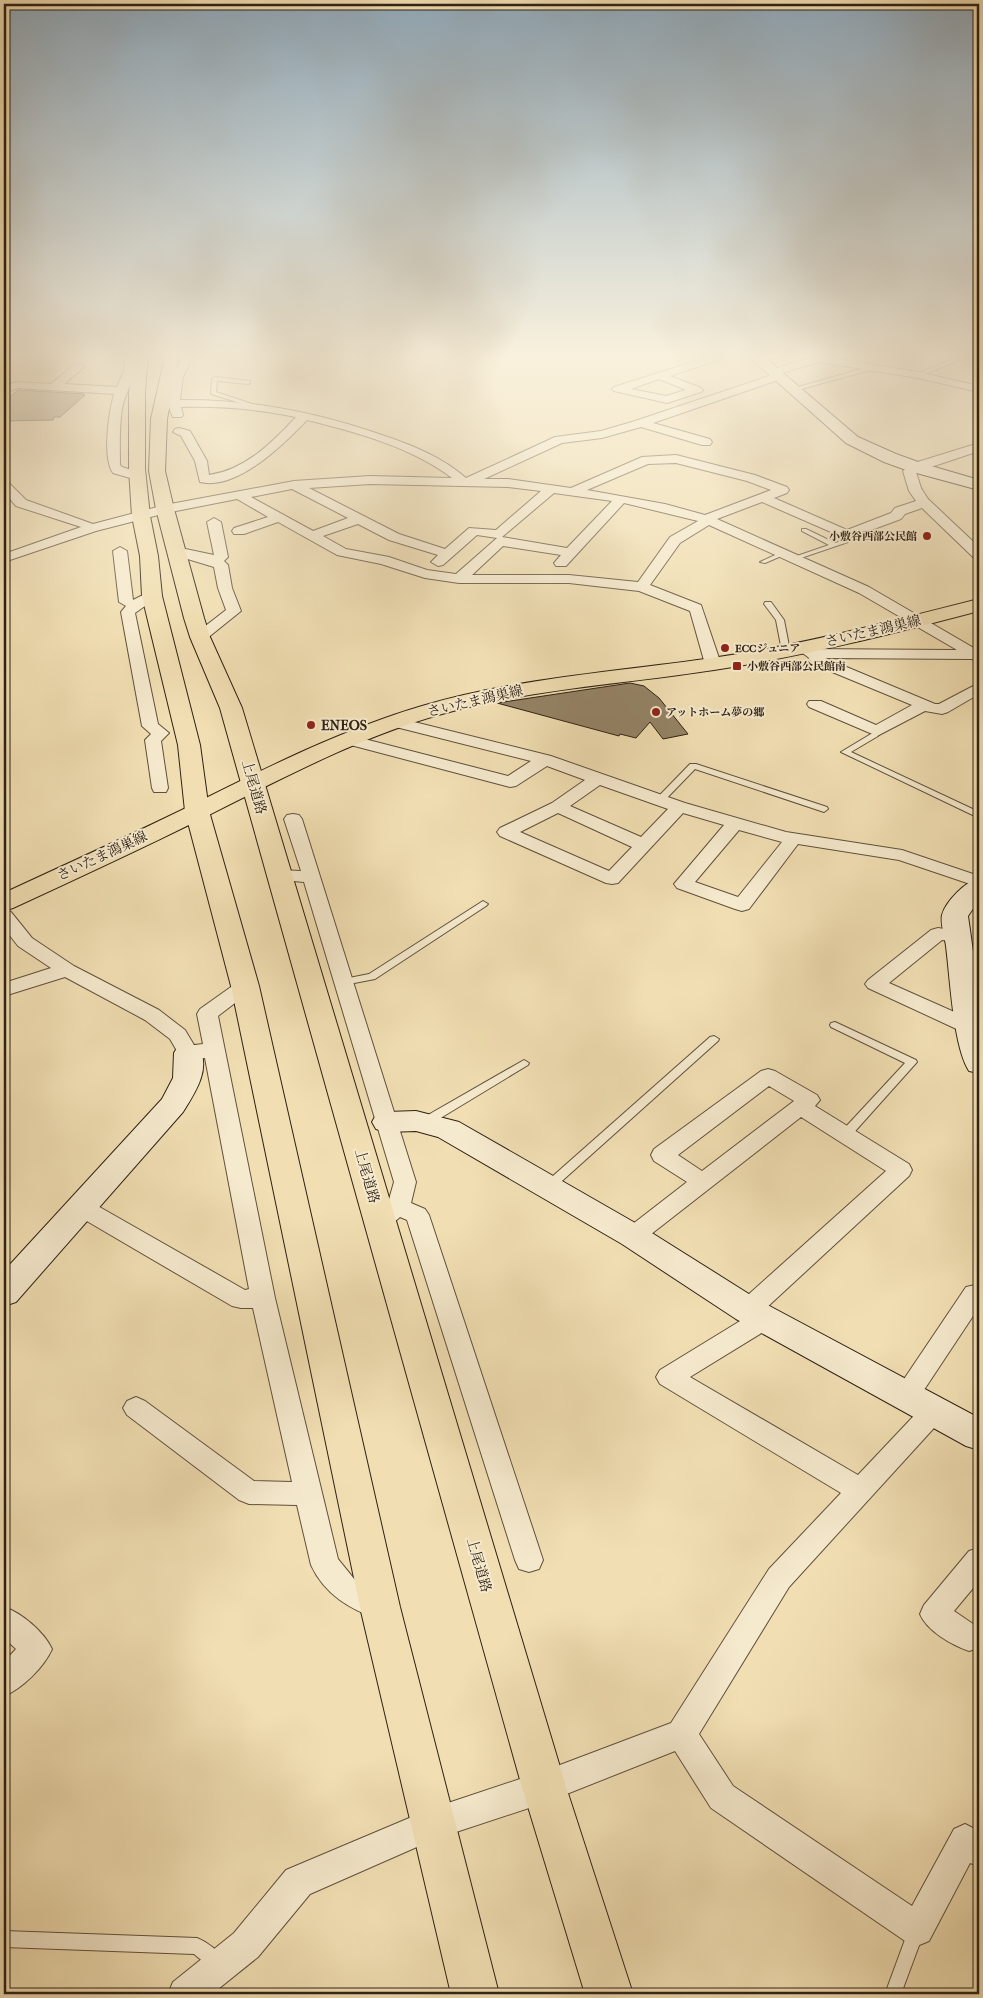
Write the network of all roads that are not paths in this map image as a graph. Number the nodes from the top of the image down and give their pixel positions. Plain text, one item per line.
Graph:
1 (114, 449) edge
2 (137, 449) edge
3 (164, 449) edge
4 (196, 449) edge
5 (269, 449) edge
6 (410, 449) edge
7 (539, 449) edge
8 (872, 449) edge
9 (972, 449) edge
10 (915, 467) junction
11 (137, 476) junction
12 (465, 483) junction
13 (4, 484) edge
14 (294, 485) junction
15 (979, 485) edge
16 (553, 488) junction
17 (575, 491) junction
18 (238, 494) junction
19 (763, 498) junction
20 (621, 499) junction
21 (252, 502) junction
22 (924, 503) junction
23 (229, 509) dead end
24 (153, 512) junction
25 (280, 517) junction
26 (359, 519) junction
27 (707, 520) junction
28 (214, 522) dead end
29 (91, 528) junction
30 (804, 530) dead end
31 (238, 531) dead end
32 (313, 535) junction
33 (847, 535) junction
34 (834, 545) junction
35 (120, 551) dead end
36 (176, 551) junction
37 (570, 553) junction
38 (448, 554) junction
39 (979, 555) edge
40 (790, 556) junction
41 (4, 558) edge
42 (214, 561) junction
43 (763, 562) dead end
44 (425, 574) junction
45 (459, 579) junction
46 (546, 579) junction
47 (642, 587) junction
48 (144, 600) junction
49 (768, 604) dead end
50 (979, 606) edge
51 (919, 621) junction
52 (200, 637) junction
53 (799, 651) junction
54 (979, 656) edge
55 (713, 664) junction
56 (979, 688) edge
57 (816, 704) dead end
58 (924, 705) junction
59 (394, 722) junction
60 (161, 733) junction
61 (874, 736) dead end
62 (349, 740) junction
63 (189, 745) junction
64 (545, 760) junction
65 (598, 778) junction
66 (253, 783) junction
67 (160, 788) dead end
68 (660, 800) junction
69 (558, 807) junction
70 (679, 807) junction
71 (824, 809) dead end
72 (197, 811) junction
73 (979, 815) edge
74 (293, 819) dead end
75 (735, 823) junction
76 (793, 839) junction
77 (643, 845) junction
78 (279, 875) junction
79 (312, 877) junction
80 (977, 889) edge
81 (4, 903) edge
82 (483, 904) dead end
83 (4, 916) edge
84 (958, 936) junction
85 (67, 970) junction
86 (344, 982) junction
87 (245, 986) junction
88 (4, 990) edge
89 (972, 995) edge
90 (835, 1025) dead end
91 (970, 1027) junction
92 (714, 1039) dead end
93 (201, 1052) junction
94 (524, 1063) dead end
95 (979, 1064) edge
96 (801, 1107) junction
97 (387, 1122) junction
98 (424, 1123) junction
99 (845, 1135) junction
100 (703, 1182) junction
101 (549, 1187) junction
102 (81, 1207) junction
103 (389, 1214) junction
104 (633, 1236) junction
105 (4, 1293) edge
106 (975, 1294) dead end
107 (263, 1298) junction
108 (756, 1315) junction
109 (907, 1396) junction
110 (136, 1408) dead end
111 (935, 1410) junction
112 (979, 1435) edge
113 (860, 1490) junction
114 (309, 1494) junction
115 (529, 1560) dead end
116 (979, 1560) edge
117 (380, 1607) junction
118 (4, 1620) edge
119 (969, 1638) dead end
120 (4, 1682) edge
121 (682, 1734) junction
122 (544, 1788) junction
123 (433, 1824) junction
124 (979, 1850) edge
125 (917, 1929) junction
126 (4, 1939) edge
127 (222, 1965) junction
128 (185, 1994) edge
129 (475, 1994) edge
130 (609, 1994) edge
131 (892, 1994) edge

1 - 11 street
2 - 11 main road, 上尾道路
3 - 24 main road, 上尾道路
4 - 5 street
6 - 12 street
7 - 12 street
8 - 10 street
9 - 10 street
10 - 15 street
10 - 22 street
11 - 24 main road, 上尾道路
12 - 14 street
12 - 16 street
13 - 29 street
14 - 18 street
14 - 26 street
16 - 17 street
16 - 38 street
17 - 19 street
17 - 20 street
18 - 21 street
18 - 24 street
19 - 27 street
19 - 33 street
20 - 27 street
20 - 37 street
21 - 23 street
21 - 25 street
22 - 33 street
22 - 39 street
24 - 29 street
24 - 36 main road, 上尾道路
24 - 48 main road, 上尾道路
25 - 31 street
25 - 32 street
26 - 32 street
26 - 38 street
27 - 40 street
27 - 47 street
28 - 42 street
29 - 41 street
30 - 34 lane
32 - 44 street
33 - 34 lane
34 - 40 lane
35 - 48 street
36 - 42 street
36 - 52 main road, 上尾道路
37 - 45 street
37 - 46 street
38 - 44 street
40 - 43 lane
40 - 51 street
42 - 52 street
44 - 45 street
45 - 46 street
46 - 47 street
47 - 55 street
48 - 60 street
48 - 63 main road, 上尾道路
49 - 53 lane
50 - 51 main road, さいたま鴻巣線
51 - 53 main road, さいたま鴻巣線
51 - 54 street
52 - 66 main road, 上尾道路
53 - 54 street
53 - 55 main road, さいたま鴻巣線
53 - 58 street
55 - 59 main road, さいたま鴻巣線
56 - 58 street
57 - 58 street
59 - 62 main road, さいたま鴻巣線
59 - 64 street
60 - 63 street
60 - 67 street
61 - 73 lane
62 - 64 street
62 - 66 main road, さいたま鴻巣線
63 - 72 main road, 上尾道路
64 - 65 street
65 - 68 street
65 - 69 street
66 - 72 main road, さいたま鴻巣線
66 - 78 main road, 上尾道路
68 - 70 street
68 - 71 lane
69 - 77 street
69 - 77 street
70 - 75 street
70 - 77 street
72 - 81 main road, さいたま鴻巣線
72 - 87 main road, 上尾道路
74 - 79 street
75 - 76 street
75 - 76 street
76 - 80 street
78 - 79 street
78 - 103 main road, 上尾道路
79 - 86 street
80 - 84 street
82 - 86 lane
83 - 85 street
84 - 89 street
84 - 91 street
85 - 88 street
85 - 93 street
86 - 97 street
87 - 93 street
87 - 117 main road, 上尾道路
89 - 91 street
90 - 99 lane
91 - 95 street
92 - 101 lane
93 - 102 street
93 - 107 street
94 - 98 lane
96 - 99 street
96 - 100 street
96 - 100 street
97 - 98 street
97 - 103 street
98 - 101 street
99 - 108 street
100 - 104 street
101 - 104 street
102 - 105 street
102 - 107 street
103 - 115 street
103 - 122 main road, 上尾道路
104 - 108 street
106 - 109 street
107 - 114 street
108 - 109 street
108 - 113 street
109 - 111 street
110 - 114 street
111 - 112 street
111 - 113 street
113 - 121 street
114 - 117 street
116 - 119 street
117 - 123 main road, 上尾道路
118 - 120 street
121 - 122 street
121 - 125 street
122 - 123 street
122 - 130 main road, 上尾道路
123 - 127 street
123 - 129 main road, 上尾道路
124 - 125 street
125 - 131 lane
126 - 127 lane
127 - 128 street

